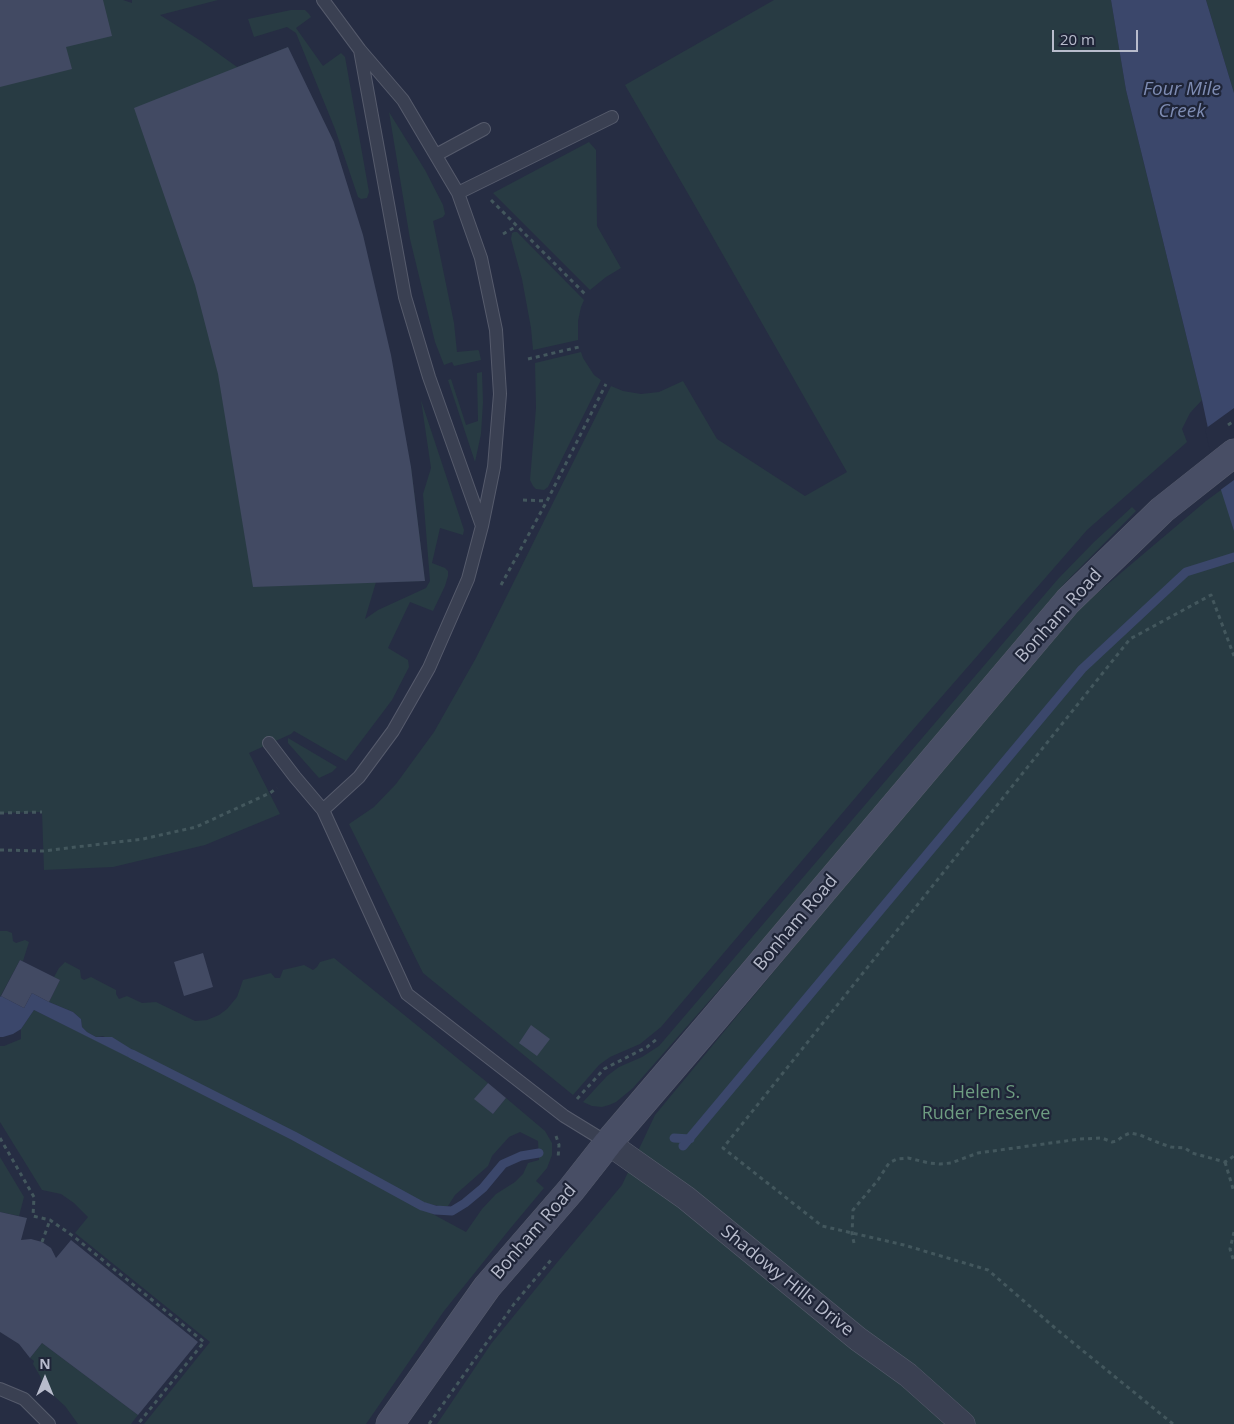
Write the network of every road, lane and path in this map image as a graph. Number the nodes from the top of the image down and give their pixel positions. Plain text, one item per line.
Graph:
1 (323, 0) edge
2 (360, 50) junction
3 (612, 117) dead end
4 (484, 128) dead end
5 (436, 155) junction
6 (458, 193) junction
7 (490, 198) dead end
8 (517, 226) junction
9 (503, 234) dead end
10 (586, 295) dead end
11 (579, 347) dead end
12 (528, 359) dead end
13 (606, 384) dead end
14 (1234, 453) edge
15 (523, 500) dead end
16 (547, 501) junction
17 (482, 526) junction
18 (501, 585) dead end
19 (1234, 656) edge
20 (269, 743) dead end
21 (295, 777) junction
22 (323, 810) junction
23 (42, 812) dead end
24 (0, 813) edge
25 (0, 850) edge
26 (0, 1138) edge
27 (608, 1143) junction
28 (1234, 1156) edge
29 (1225, 1162) junction
30 (1234, 1192) edge
31 (50, 1220) junction
32 (1234, 1232) edge
33 (852, 1234) junction
34 (42, 1242) dead end
35 (854, 1242) dead end
36 (551, 1260) dead end
37 (1234, 1262) edge
38 (0, 1390) edge
39 (49, 1424) edge
40 (138, 1424) edge
41 (390, 1424) edge
42 (429, 1424) edge
43 (962, 1424) edge
44 (1172, 1424) edge

1 - 2 lane
2 - 5 lane
2 - 17 lane
3 - 6 lane
4 - 5 lane
5 - 6 lane
6 - 17 lane
7 - 8 path
8 - 9 path
8 - 10 path
11 - 12 path
13 - 16 path
14 - 27 street, Bonham Road
15 - 16 path
16 - 18 path
17 - 22 lane
19 - 33 path
20 - 21 lane
21 - 22 lane
21 - 25 path
22 - 27 lane
23 - 24 path
26 - 31 path
27 - 41 street, Bonham Road
27 - 43 street, Shadowy Hills Drive
28 - 29 path
29 - 30 path
29 - 33 path
31 - 34 path
31 - 40 path
32 - 37 path
33 - 35 path
33 - 44 path
36 - 42 path
38 - 39 lane

